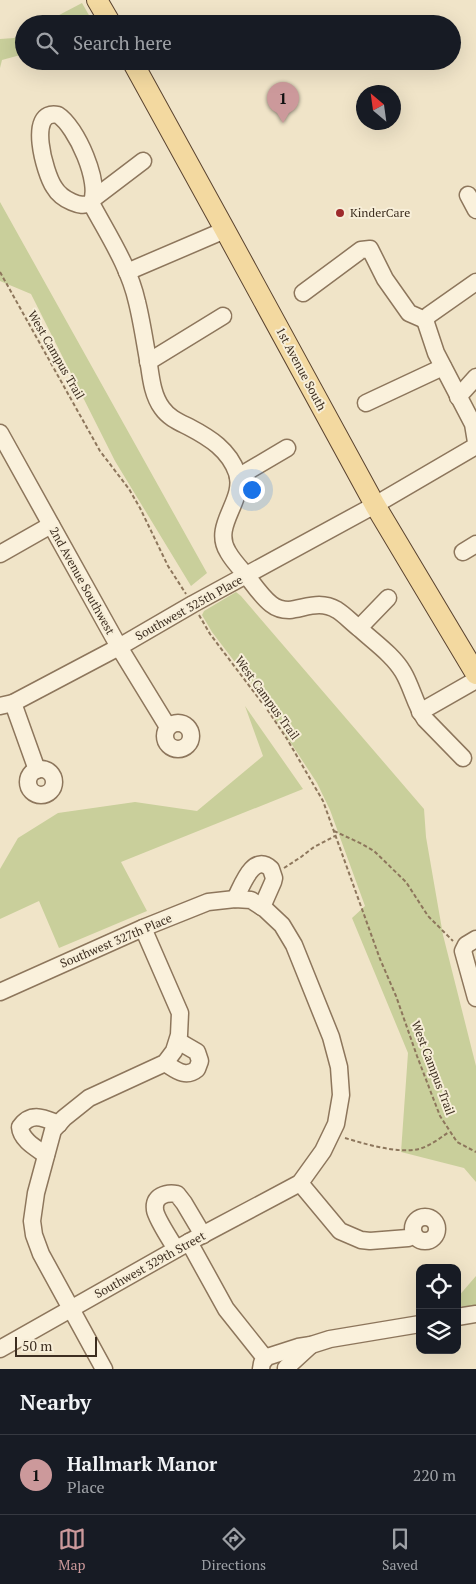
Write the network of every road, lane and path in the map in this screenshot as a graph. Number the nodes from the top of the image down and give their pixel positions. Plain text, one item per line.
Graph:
1 (98, 0) edge
2 (106, 15) edge
3 (137, 70) edge
4 (143, 161) dead end
5 (468, 195) dead end
6 (92, 201) junction
7 (476, 210) edge
8 (225, 230) junction
9 (0, 272) edge
10 (127, 272) junction
11 (476, 282) edge
12 (303, 293) dead end
13 (223, 316) dead end
14 (425, 320) junction
15 (148, 362) junction
16 (443, 367) junction
17 (476, 377) edge
18 (458, 397) junction
19 (366, 403) dead end
20 (0, 432) edge
21 (476, 442) edge
22 (476, 446) edge
23 (287, 448) dead end
24 (238, 477) junction
25 (375, 504) junction
26 (51, 525) junction
27 (0, 554) edge
28 (246, 575) junction
29 (388, 598) dead end
30 (193, 604) junction
31 (359, 628) junction
32 (120, 647) junction
33 (476, 674) edge
34 (476, 680) edge
35 (7, 705) edge
36 (420, 712) junction
37 (168, 727) dead end
38 (463, 758) dead end
39 (37, 770) dead end
40 (333, 831) junction
41 (334, 836) junction
42 (273, 873) junction
43 (235, 899) junction
44 (264, 908) junction
45 (143, 928) junction
46 (470, 944) edge
47 (0, 992) edge
48 (476, 998) edge
49 (178, 1040) junction
50 (165, 1063) junction
51 (59, 1124) junction
52 (450, 1132) junction
53 (330, 1135) junction
54 (476, 1152) edge
55 (46, 1155) junction
56 (300, 1183) junction
57 (414, 1235) dead end
58 (189, 1242) junction
59 (71, 1309) junction
60 (476, 1314) edge
61 (461, 1316) edge
62 (416, 1325) edge
63 (311, 1345) junction
64 (0, 1349) edge
65 (264, 1364) edge
66 (104, 1369) edge
67 (286, 1369) edge

1 - 2 main road
3 - 8 main road, 1st Avenue South
4 - 6 street
5 - 7 street
6 - 6 street
6 - 10 street
8 - 10 street
8 - 25 main road, 1st Avenue South
9 - 30 path, West Campus Trail
10 - 15 street
11 - 14 street
12 - 14 street
13 - 15 street
14 - 16 street
15 - 24 street
16 - 18 street
16 - 19 street
17 - 18 street
18 - 21 street
20 - 26 street, 2nd Avenue Southwest
22 - 25 street, Southwest 325th Place
23 - 24 street
24 - 28 street
25 - 28 street, Southwest 325th Place
25 - 33 main road, 1st Avenue South
26 - 27 street
26 - 32 street, 2nd Avenue Southwest
28 - 30 street, Southwest 325th Place
28 - 31 street
29 - 31 street
30 - 32 street, Southwest 325th Place
30 - 40 path, West Campus Trail
31 - 36 street
32 - 35 street, Southwest 325th Place
32 - 37 street, 2nd Avenue Southwest
34 - 36 street
35 - 39 street
36 - 38 street
40 - 41 path, West Campus Trail
40 - 46 path
41 - 42 path
41 - 52 path, West Campus Trail
42 - 43 street
42 - 44 street
43 - 44 street, Southwest 327th Place
43 - 45 street, Southwest 327th Place
44 - 53 street
45 - 47 street, Southwest 327th Place
45 - 49 street
46 - 48 street
49 - 50 street
49 - 50 street
50 - 51 street
51 - 55 street
51 - 55 street
52 - 53 path
52 - 54 path, West Campus Trail
53 - 56 street
55 - 59 street
56 - 57 street
56 - 58 street, Southwest 329th Street
58 - 59 street, Southwest 329th Street
58 - 65 street
59 - 64 street, Southwest 329th Street
59 - 66 street
60 - 61 street
62 - 63 street
63 - 65 street
63 - 67 street
65 - 67 street

